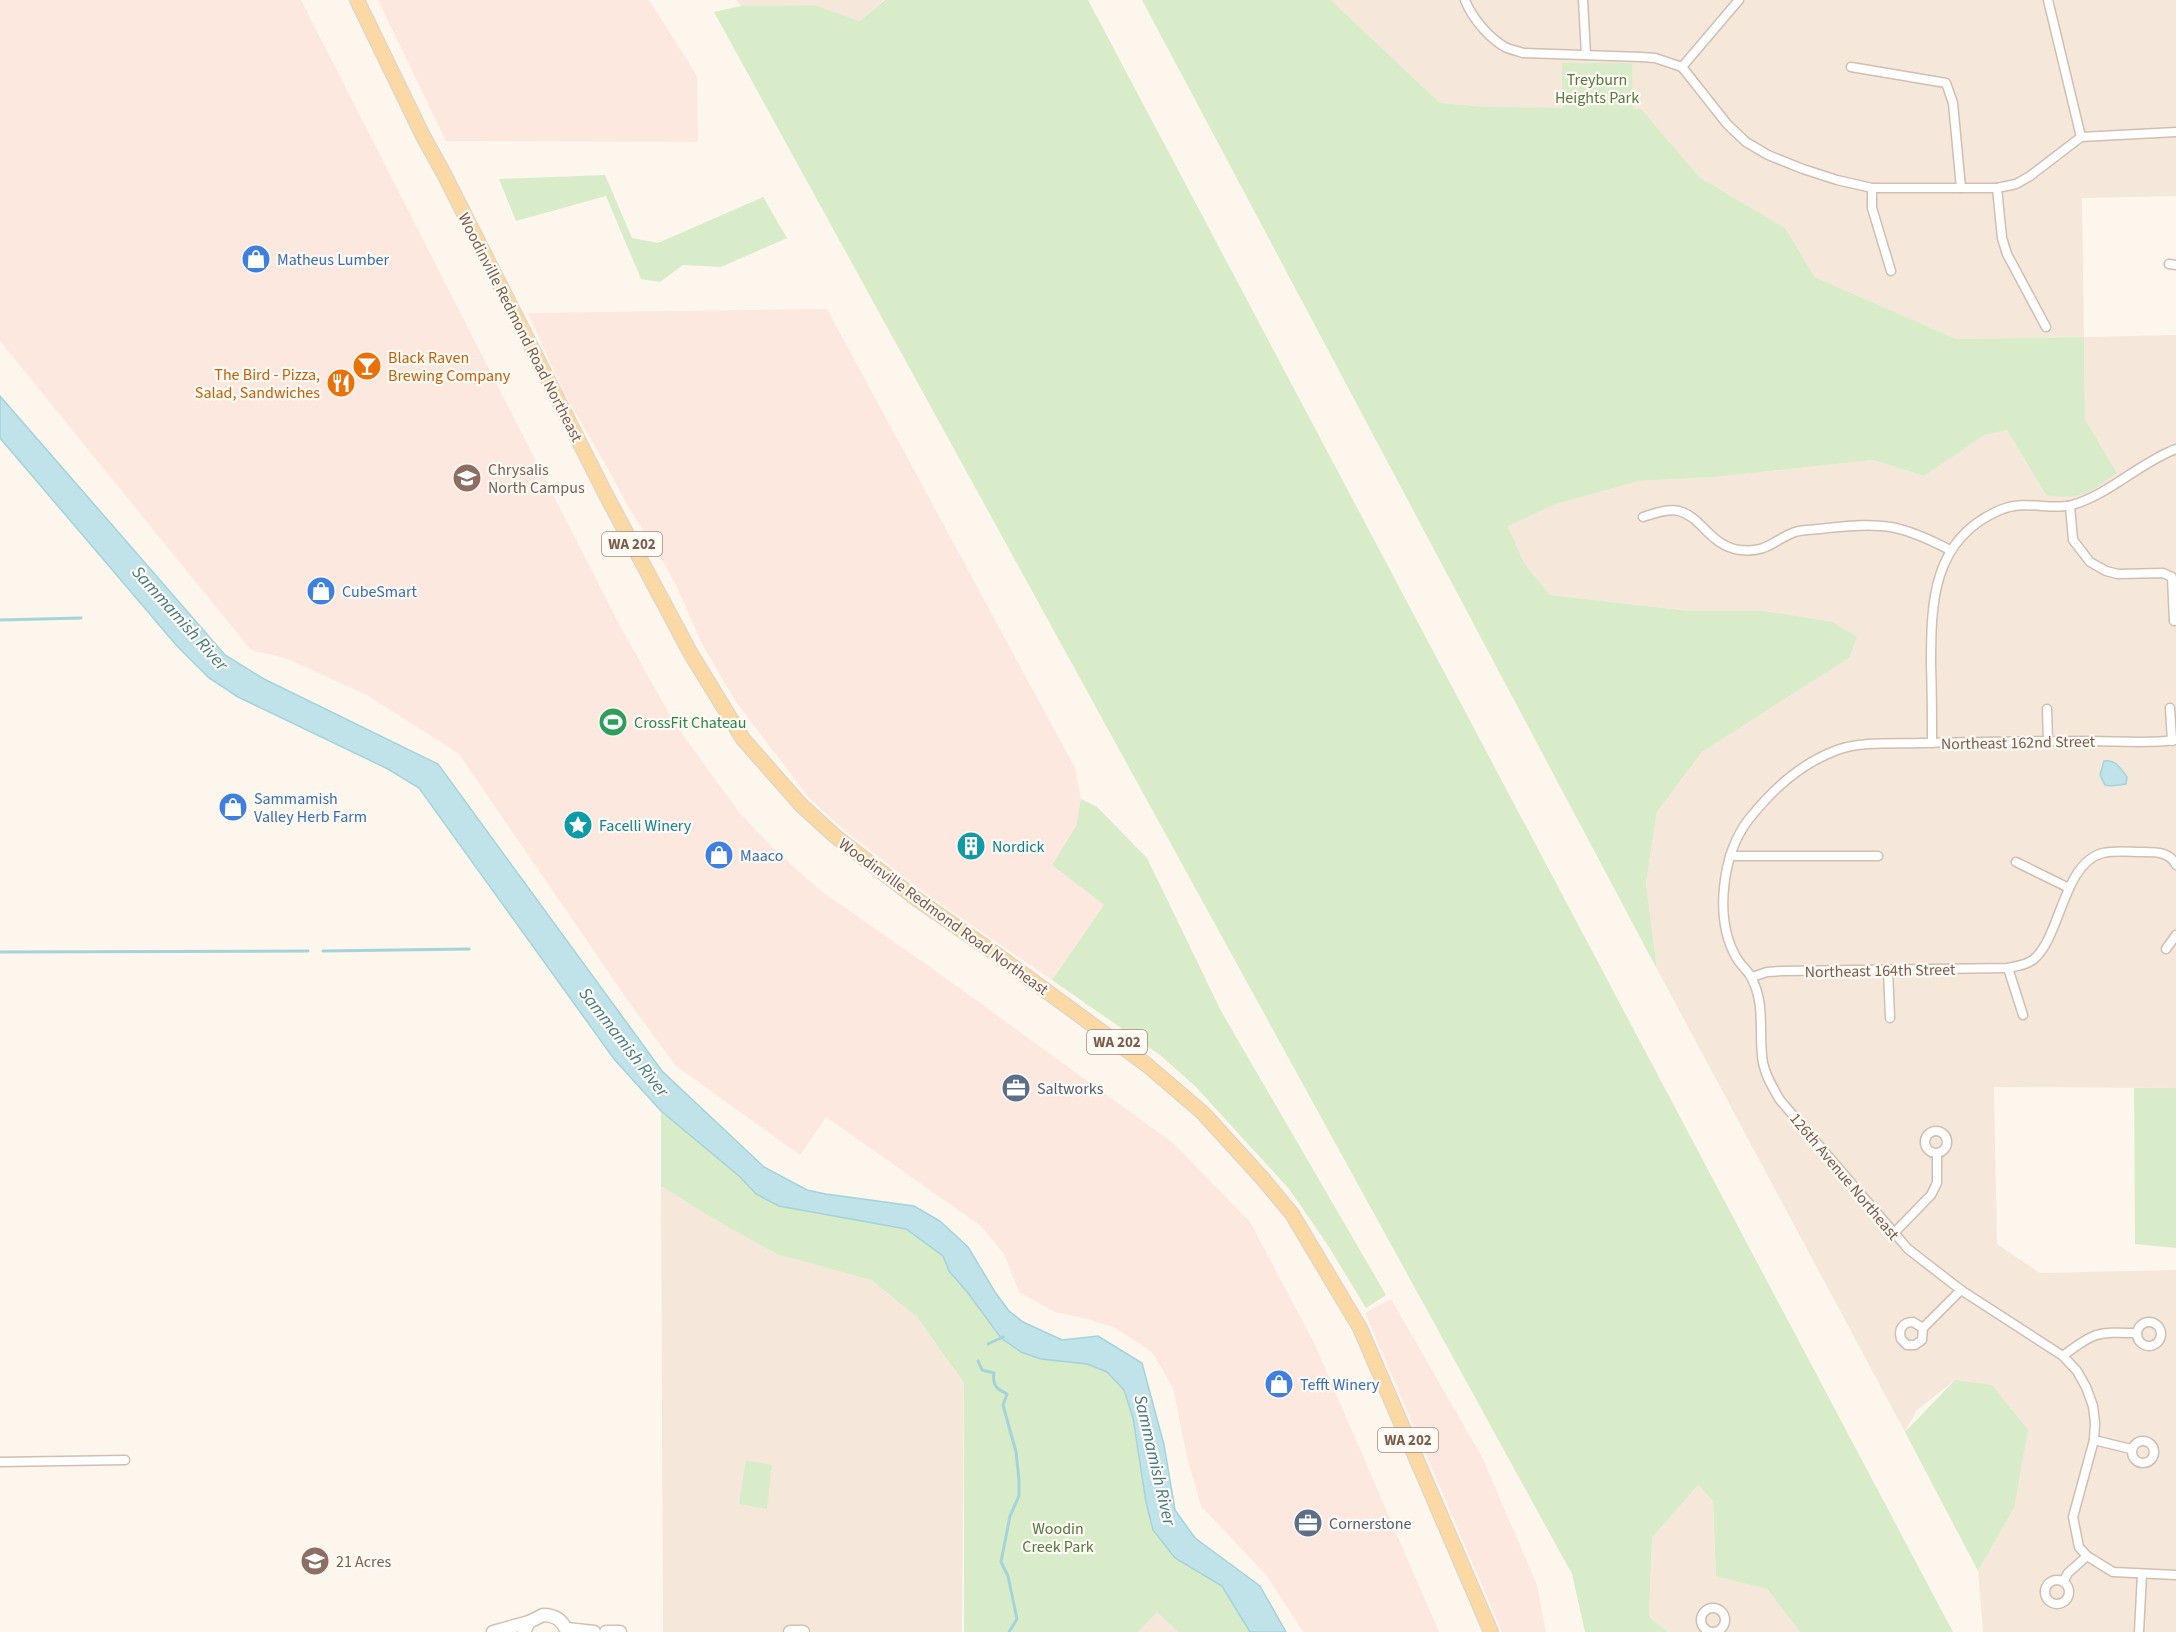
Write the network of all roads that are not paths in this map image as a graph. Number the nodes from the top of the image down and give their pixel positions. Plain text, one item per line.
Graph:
1 (357, 0) edge
2 (1465, 0) edge
3 (1583, 0) edge
4 (1738, 0) edge
5 (2048, 0) edge
6 (1586, 55) junction
7 (1682, 67) junction
8 (1851, 67) dead end
9 (2176, 132) edge
10 (2081, 137) junction
11 (1872, 188) junction
12 (1961, 188) junction
13 (1997, 188) junction
14 (1891, 270) dead end
15 (2046, 327) dead end
16 (2176, 449) edge
17 (2070, 506) junction
18 (1642, 517) dead end
19 (1950, 550) junction
20 (2174, 621) dead end
21 (2170, 708) dead end
22 (2047, 709) dead end
23 (2048, 741) junction
24 (2174, 741) edge
25 (1932, 743) junction
26 (1860, 745) joint
27 (1730, 856) junction
28 (1878, 856) dead end
29 (2016, 862) dead end
30 (2176, 865) edge
31 (2069, 888) junction
32 (2176, 935) edge
33 (2166, 950) dead end
34 (2008, 968) junction
35 (1888, 970) junction
36 (1752, 977) junction
37 (2023, 1015) dead end
38 (1890, 1018) dead end
39 (1937, 1153) dead end
40 (1894, 1233) junction
41 (1961, 1290) junction
42 (1923, 1328) dead end
43 (2137, 1333) dead end
44 (2063, 1356) junction
45 (2094, 1440) junction
46 (2131, 1449) dead end
47 (125, 1460) dead end
48 (0, 1462) edge
49 (2087, 1556) junction
50 (2142, 1574) junction
51 (2176, 1575) edge
52 (2063, 1582) dead end
53 (526, 1627) edge
54 (567, 1630) edge
55 (493, 1632) edge
56 (594, 1632) edge
57 (606, 1632) edge
58 (620, 1632) edge
59 (790, 1632) edge
60 (803, 1632) edge
61 (1491, 1632) edge
62 (2139, 1632) edge

1 - 61 main road, Woodinville Redmond Road Northeast / WA 202
2 - 6 street
3 - 6 street
4 - 7 street
5 - 10 street
6 - 7 street
7 - 11 street
8 - 12 street
9 - 10 street
10 - 13 street
11 - 12 street
11 - 14 street
12 - 13 street
13 - 15 street
16 - 17 street
17 - 19 street
17 - 20 street
18 - 19 street
19 - 25 street
21 - 24 street
22 - 23 street
23 - 24 street, Northeast 162nd Street
23 - 25 street, Northeast 162nd Street
25 - 26 street, Northeast 162nd Street
26 - 27 street, 126th Avenue Northeast
27 - 28 street
27 - 36 street, 126th Avenue Northeast
29 - 31 street
30 - 31 street
31 - 34 street
32 - 33 street
34 - 35 street, Northeast 164th Street
34 - 37 street
35 - 36 street, Northeast 164th Street
35 - 38 street
36 - 40 street, 126th Avenue Northeast
39 - 40 street
40 - 41 street, 126th Avenue Northeast
41 - 42 street
41 - 44 street, 126th Avenue Northeast
43 - 44 street
44 - 45 street, 126th Avenue Northeast
45 - 46 street
45 - 49 street, 126th Avenue Northeast
47 - 48 street
49 - 50 street
49 - 52 street
50 - 51 street
50 - 62 street
53 - 54 main road
53 - 55 main road
54 - 56 main road
57 - 58 main road
59 - 60 main road

